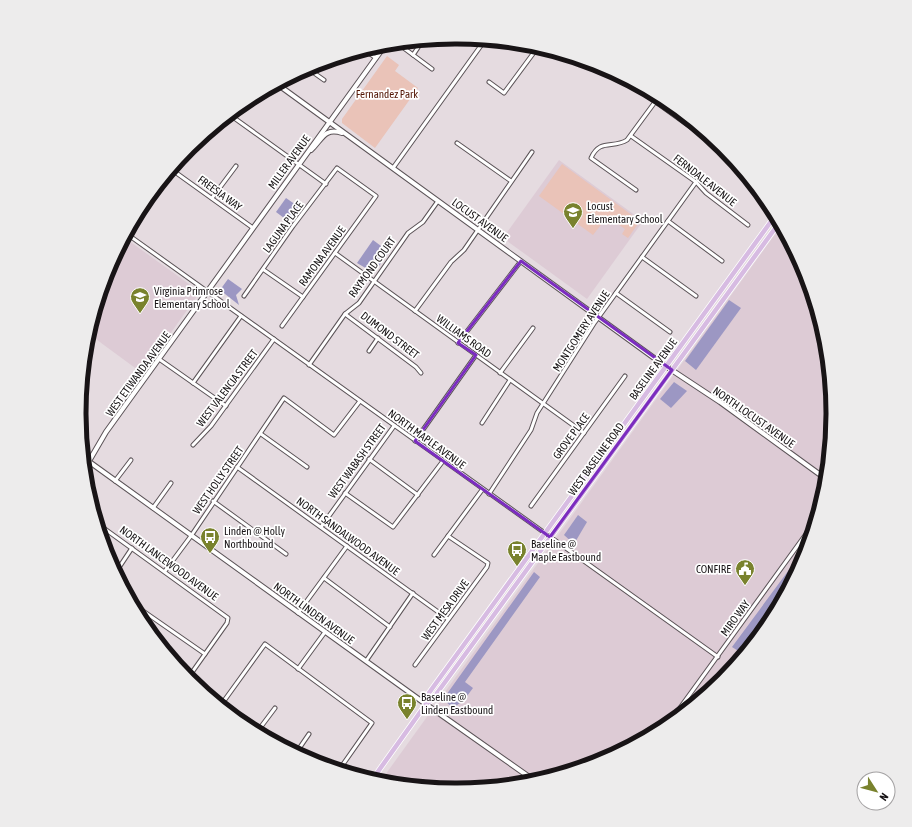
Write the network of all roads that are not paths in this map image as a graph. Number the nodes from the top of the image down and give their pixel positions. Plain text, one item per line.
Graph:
1 (480, 45) edge
2 (419, 46) edge
3 (403, 48) edge
4 (380, 52) edge
5 (534, 52) edge
6 (371, 54) edge
7 (413, 55) junction
8 (376, 58) junction
9 (432, 69) dead end
10 (314, 73) edge
11 (324, 80) dead end
12 (489, 82) dead end
13 (282, 88) edge
14 (655, 102) edge
15 (659, 105) edge
16 (235, 117) edge
17 (682, 121) edge
18 (329, 122) junction
19 (345, 134) junction
20 (631, 136) junction
21 (457, 143) dead end
22 (532, 152) dead end
23 (305, 156) junction
24 (299, 164) junction
25 (236, 166) dead end
26 (393, 168) junction
27 (176, 173) edge
28 (511, 182) junction
29 (696, 182) junction
30 (326, 184) junction
31 (636, 190) dead end
32 (376, 196) joint
33 (212, 198) junction
34 (438, 201) junction
35 (668, 221) junction
36 (771, 221) edge
37 (748, 225) dead end
38 (253, 228) junction
39 (775, 228) edge
40 (479, 230) junction
41 (132, 237) edge
42 (335, 253) junction
43 (642, 257) junction
44 (521, 261) junction
45 (722, 261) dead end
46 (264, 270) junction
47 (374, 281) junction
48 (208, 292) junction
49 (616, 293) junction
50 (244, 296) dead end
51 (696, 296) dead end
52 (303, 297) junction
53 (415, 311) junction
54 (346, 314) junction
55 (241, 316) junction
56 (599, 317) junction
57 (282, 326) dead end
58 (533, 328) dead end
59 (670, 332) dead end
60 (378, 338) junction
61 (274, 339) junction
62 (458, 343) junction
63 (369, 351) dead end
64 (476, 355) junction
65 (159, 359) junction
66 (309, 365) junction
67 (666, 365) junction
68 (672, 370) junction
69 (421, 373) dead end
70 (500, 373) junction
71 (625, 376) dead end
72 (510, 380) junction
73 (193, 383) junction
74 (360, 401) junction
75 (544, 404) junction
76 (226, 406) junction
77 (482, 424) dead end
78 (394, 426) junction
79 (261, 434) junction
80 (584, 434) junction
81 (415, 441) junction
82 (193, 445) dead end
83 (131, 460) dead end
84 (369, 460) junction
85 (90, 461) edge
86 (443, 461) junction
87 (90, 463) edge
88 (238, 467) junction
89 (307, 467) dead end
90 (820, 475) edge
91 (115, 481) junction
92 (171, 483) dead end
93 (482, 490) junction
94 (345, 493) junction
95 (489, 494) junction
96 (418, 495) junction
97 (213, 501) junction
98 (531, 506) dead end
99 (153, 508) junction
100 (322, 527) junction
101 (105, 529) edge
102 (544, 533) junction
103 (191, 536) junction
104 (448, 536) junction
105 (550, 537) junction
106 (804, 537) edge
107 (347, 546) junction
108 (132, 548) junction
109 (286, 554) dead end
110 (434, 555) dead end
111 (120, 566) edge
112 (165, 571) junction
113 (324, 578) junction
114 (413, 593) junction
115 (145, 612) edge
116 (298, 613) junction
117 (448, 619) junction
118 (390, 627) junction
119 (325, 632) junction
120 (205, 654) junction
121 (718, 657) junction
122 (366, 661) junction
123 (416, 665) dead end
124 (298, 669) junction
125 (192, 672) edge
126 (224, 701) edge
127 (426, 704) junction
128 (681, 707) edge
129 (274, 708) dead end
130 (261, 727) edge
131 (309, 734) dead end
132 (299, 748) edge
133 (343, 765) edge
134 (376, 774) edge
135 (528, 776) edge

1 - 26 street
2 - 7 street
3 - 7 street
4 - 8 street, MILLER AVENUE
5 - 12 street
6 - 8 street
7 - 9 street
8 - 18 street, MILLER AVENUE
10 - 11 street
13 - 18 street, LOCUST AVENUE
14 - 20 street
15 - 17 street
16 - 24 street
18 - 19 street, LOCUST AVENUE
18 - 23 street, MILLER AVENUE
19 - 23 street
19 - 26 street, LOCUST AVENUE
20 - 29 street, FERNDALE AVENUE
20 - 31 street
21 - 28 street
22 - 28 street
23 - 24 street, MILLER AVENUE
24 - 30 street
24 - 38 street, MILLER AVENUE
25 - 33 street
26 - 34 street, LOCUST AVENUE
27 - 33 street, FREESIA WAY
28 - 40 street
29 - 35 street, MONTGOMERY AVENUE
29 - 37 street, FERNDALE AVENUE
30 - 32 street, LAGUNA PLACE
30 - 46 street, LAGUNA PLACE
32 - 42 street, RAMONA AVENUE
33 - 38 street, FREESIA WAY
34 - 40 street, LOCUST AVENUE
34 - 47 street, RAYMOND COURT
35 - 43 street, MONTGOMERY AVENUE
35 - 45 street
36 - 67 main road, BASELINE AVENUE
38 - 48 street, MILLER AVENUE
39 - 68 main road, WEST BASELINE ROAD
40 - 44 street, LOCUST AVENUE
40 - 53 street
41 - 48 street, NORTH MAPLE AVENUE
42 - 47 street, WILLIAMS ROAD
42 - 52 street, RAMONA AVENUE
43 - 49 street, MONTGOMERY AVENUE
43 - 51 street
44 - 56 street, LOCUST AVENUE
44 - 62 street
46 - 50 street, LAGUNA PLACE
46 - 52 street
47 - 53 street, WILLIAMS ROAD
47 - 54 street, RAYMOND COURT
48 - 55 street, NORTH MAPLE AVENUE
48 - 65 street, WEST ETIWANDA AVENUE
49 - 56 street, MONTGOMERY AVENUE
49 - 59 street
52 - 57 street, RAMONA AVENUE
53 - 62 street, WILLIAMS ROAD
54 - 60 street, DUMOND STREET
54 - 66 street, RAYMOND COURT
55 - 61 street, NORTH MAPLE AVENUE
55 - 73 street
56 - 67 street, LOCUST AVENUE
56 - 75 street, MONTGOMERY AVENUE
58 - 70 street
60 - 63 street
60 - 69 street, DUMOND STREET
61 - 66 street, NORTH MAPLE AVENUE
61 - 76 street, WEST VALENCIA STREET
62 - 64 street, WILLIAMS ROAD
64 - 70 street, WILLIAMS ROAD
64 - 81 street
65 - 73 street
65 - 85 street, WEST ETIWANDA AVENUE
66 - 74 street, NORTH MAPLE AVENUE
67 - 68 street, LOCUST AVENUE
67 - 102 main road, BASELINE AVENUE
68 - 90 street, NORTH LOCUST AVENUE
68 - 105 main road, WEST BASELINE ROAD
70 - 72 street, WILLIAMS ROAD
71 - 80 street, GROVE PLACE
72 - 75 street, WILLIAMS ROAD
72 - 77 street
73 - 76 street
74 - 78 street, NORTH MAPLE AVENUE
74 - 79 street, WEST HOLLY STREET
75 - 80 street, WILLIAMS ROAD
75 - 95 street, MONTGOMERY AVENUE
76 - 82 street, WEST VALENCIA STREET
78 - 81 street, NORTH MAPLE AVENUE
78 - 84 street, WEST WABASH STREET
79 - 88 street, WEST HOLLY STREET
79 - 89 street
80 - 98 street, GROVE PLACE
81 - 86 street, NORTH MAPLE AVENUE
83 - 91 street
84 - 94 street, WEST WABASH STREET
84 - 96 street
86 - 93 street, NORTH MAPLE AVENUE
86 - 96 street
87 - 91 street, NORTH LINDEN AVENUE
88 - 97 street, WEST HOLLY STREET
88 - 100 street, NORTH SANDALWOOD AVENUE
91 - 99 street, NORTH LINDEN AVENUE
92 - 99 street
93 - 95 street, NORTH MAPLE AVENUE
93 - 104 street
94 - 96 street
94 - 100 street, WEST WABASH STREET
95 - 102 street, NORTH MAPLE AVENUE
97 - 103 street, WEST HOLLY STREET
97 - 109 street
99 - 103 street, NORTH LINDEN AVENUE
100 - 107 street, NORTH SANDALWOOD AVENUE
101 - 108 street, NORTH LANCEWOOD AVENUE
102 - 105 street, NORTH MAPLE AVENUE
102 - 127 main road, WEST BASELINE ROAD
103 - 112 street, WEST HOLLY STREET
103 - 116 street, NORTH LINDEN AVENUE
104 - 110 street
104 - 117 street, WEST MESA DRIVE
105 - 121 street, NORTH MAPLE AVENUE
105 - 127 main road, WEST BASELINE ROAD
106 - 121 street, MIRO WAY
107 - 113 street
107 - 114 street, NORTH SANDALWOOD AVENUE
108 - 111 street
108 - 112 street, NORTH LANCEWOOD AVENUE
112 - 120 street, NORTH LANCEWOOD AVENUE
113 - 116 street
113 - 118 street
114 - 117 street, NORTH SANDALWOOD AVENUE
114 - 118 street
115 - 120 street
116 - 119 street, NORTH LINDEN AVENUE
117 - 123 street, WEST MESA DRIVE
118 - 122 street
119 - 122 street, NORTH LINDEN AVENUE
119 - 124 street
120 - 125 street
121 - 128 street, MIRO WAY
122 - 127 street, NORTH LINDEN AVENUE
124 - 126 street
124 - 133 street
127 - 134 main road, WEST BASELINE ROAD
127 - 135 street, NORTH LINDEN AVENUE
129 - 130 street
131 - 132 street

